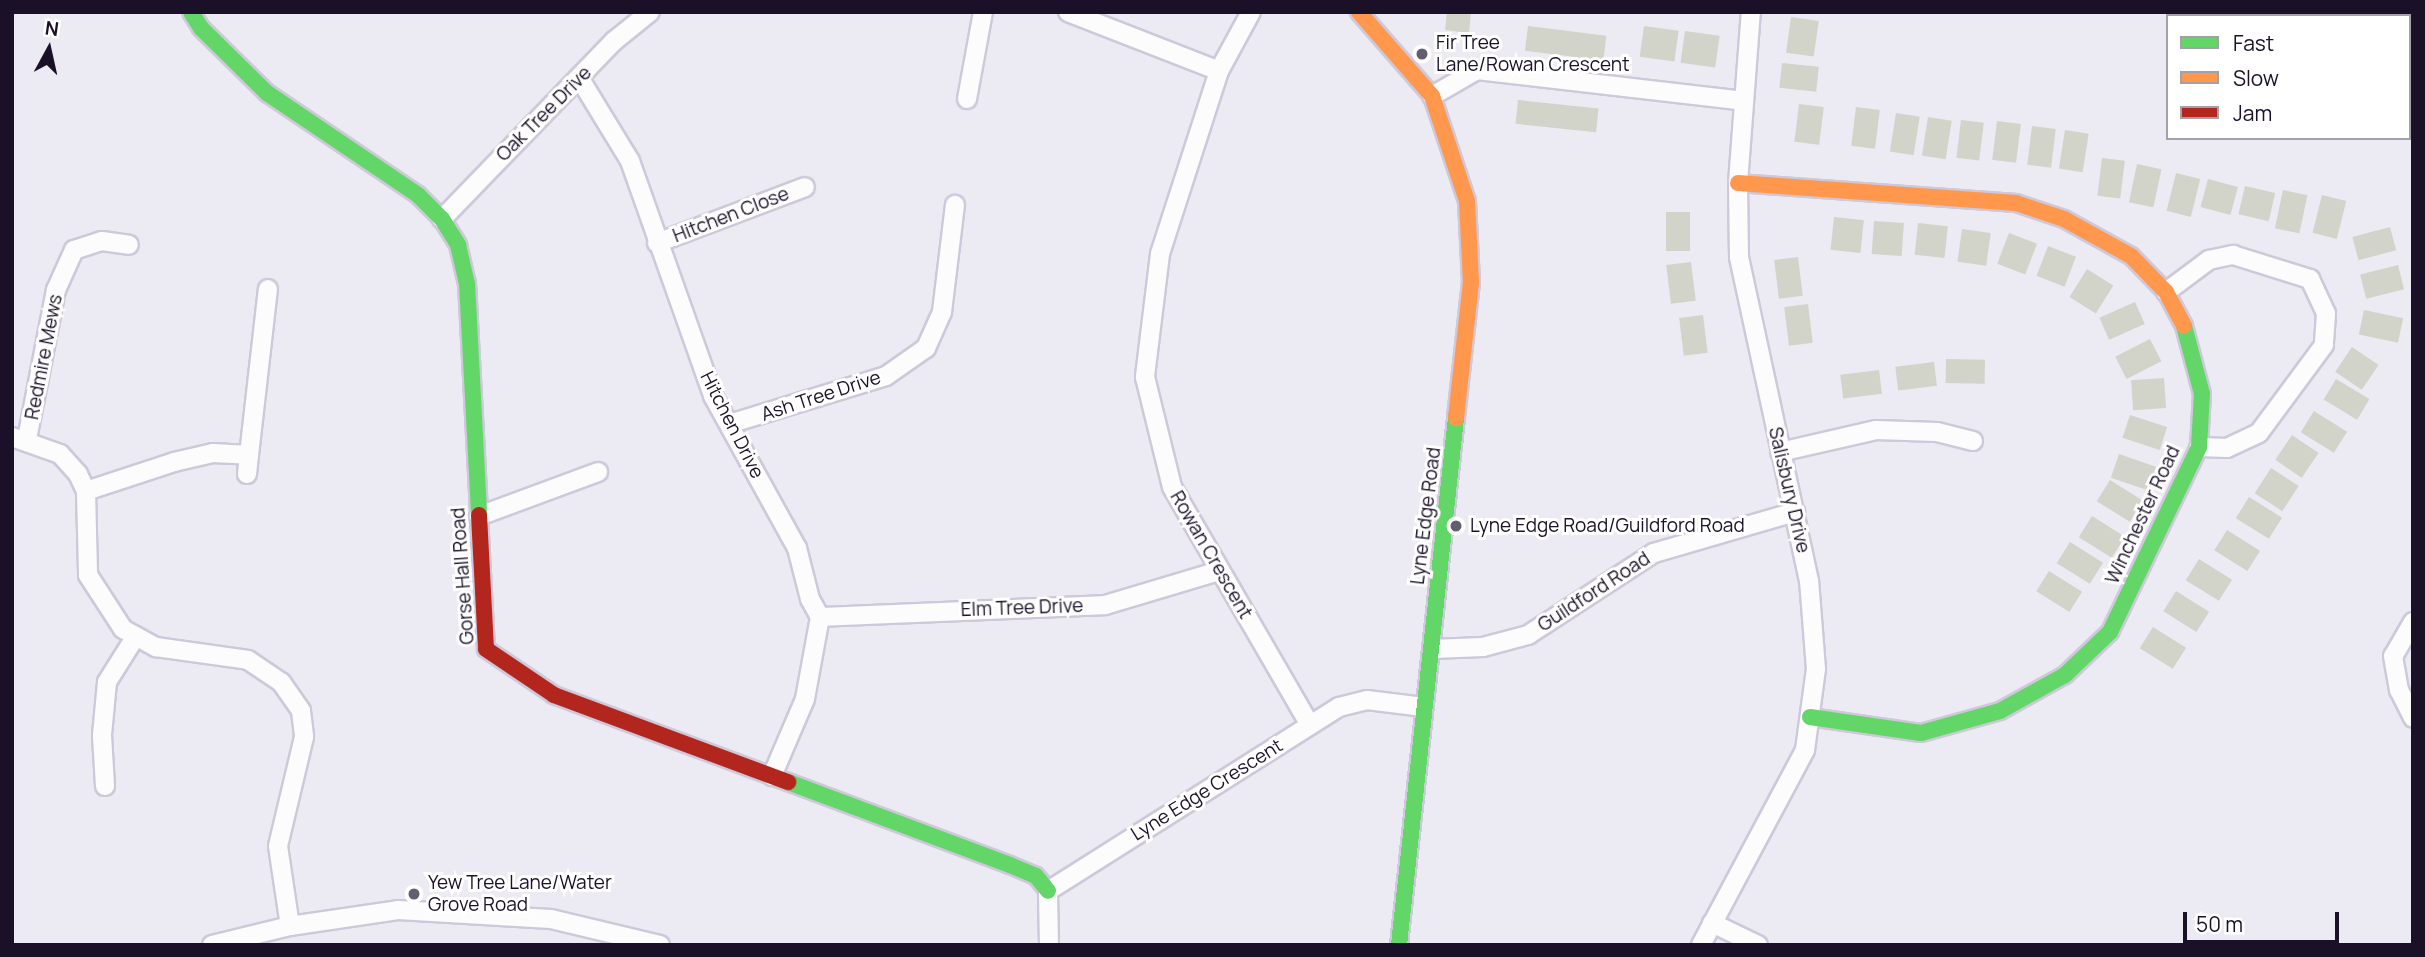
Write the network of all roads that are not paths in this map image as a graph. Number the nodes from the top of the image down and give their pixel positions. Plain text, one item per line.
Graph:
1 (191, 12) edge
2 (650, 12) edge
3 (983, 12) edge
4 (1068, 12) edge
5 (1251, 12) edge
6 (1359, 12) edge
7 (1751, 12) edge
8 (1219, 71) junction
9 (580, 79) junction
10 (1432, 96) junction
11 (967, 99) dead end
12 (1744, 101) junction
13 (1738, 183) junction
14 (805, 187) dead end
15 (955, 205) dead end
16 (442, 219) junction
17 (657, 243) junction
18 (129, 245) dead end
19 (268, 289) dead end
20 (2166, 292) junction
21 (729, 424) junction
22 (20, 438) edge
23 (1973, 441) dead end
24 (2199, 447) junction
25 (1780, 453) junction
26 (249, 455) junction
27 (598, 472) dead end
28 (247, 474) dead end
29 (86, 491) junction
30 (1795, 512) junction
31 (479, 516) junction
32 (1219, 571) junction
33 (820, 617) junction
34 (2413, 622) edge
35 (136, 636) junction
36 (1432, 649) junction
37 (1424, 707) junction
38 (1810, 717) junction
39 (2413, 718) edge
40 (1310, 725) junction
41 (772, 776) junction
42 (105, 786) dead end
43 (1048, 891) junction
44 (1712, 923) junction
45 (290, 926) junction
46 (237, 943) edge
47 (212, 945) edge
48 (660, 945) edge
49 (1049, 945) edge
50 (1399, 945) edge
51 (1701, 945) edge
52 (1758, 945) edge

1 - 16 street, Gorse Hall Road
2 - 9 street, Oak Tree Drive
3 - 11 street
4 - 8 street
5 - 8 street, Rowan Crescent
6 - 10 street
7 - 12 street, Salisbury Drive
8 - 32 street, Rowan Crescent
9 - 16 street, Oak Tree Drive
9 - 17 street, Hitchen Drive
10 - 12 street
10 - 36 street, Lyne Edge Road
12 - 13 street, Salisbury Drive
13 - 20 street, Winchester Road
13 - 25 street, Salisbury Drive
14 - 17 street, Hitchen Close
15 - 21 street, Ash Tree Drive
16 - 31 street, Gorse Hall Road
17 - 21 street, Hitchen Drive
18 - 22 street, Redmire Mews
19 - 26 street
20 - 24 street, Winchester Road
20 - 24 street
21 - 33 street, Hitchen Drive
22 - 29 street
23 - 25 street
24 - 38 street, Winchester Road
25 - 30 street, Salisbury Drive
26 - 28 street
26 - 29 street
27 - 31 street
29 - 35 street
30 - 36 street, Guildford Road
30 - 38 street, Salisbury Drive
31 - 41 street, Gorse Hall Road
32 - 33 street, Elm Tree Drive
32 - 40 street, Rowan Crescent
33 - 41 street
34 - 39 street
35 - 42 street
35 - 45 street
36 - 37 street, Lyne Edge Road
37 - 40 street, Lyne Edge Crescent
37 - 50 street, Lyne Edge Road
38 - 44 street, Salisbury Drive
40 - 43 street, Lyne Edge Crescent
41 - 43 street, Gorse Hall Road
43 - 49 street
44 - 51 street, Salisbury Drive
44 - 52 street
45 - 46 street
45 - 48 street
46 - 47 street

